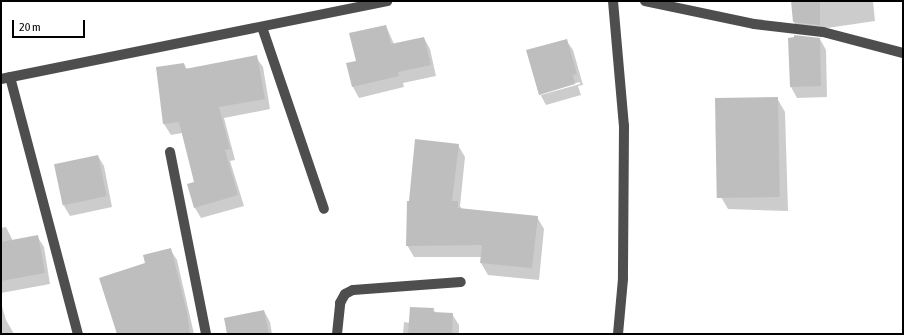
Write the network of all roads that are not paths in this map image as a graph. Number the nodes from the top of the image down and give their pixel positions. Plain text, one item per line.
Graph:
1 (387, 1) edge
2 (613, 1) edge
3 (645, 1) edge
4 (262, 27) junction
5 (903, 53) edge
6 (6, 78) edge
7 (170, 152) dead end
8 (324, 209) dead end
9 (461, 282) dead end
10 (78, 334) edge
11 (206, 334) edge
12 (337, 334) edge
13 (618, 334) edge

1 - 4 street
2 - 13 street
3 - 5 street
4 - 6 street
4 - 8 street
6 - 10 street
7 - 11 street
9 - 12 street

